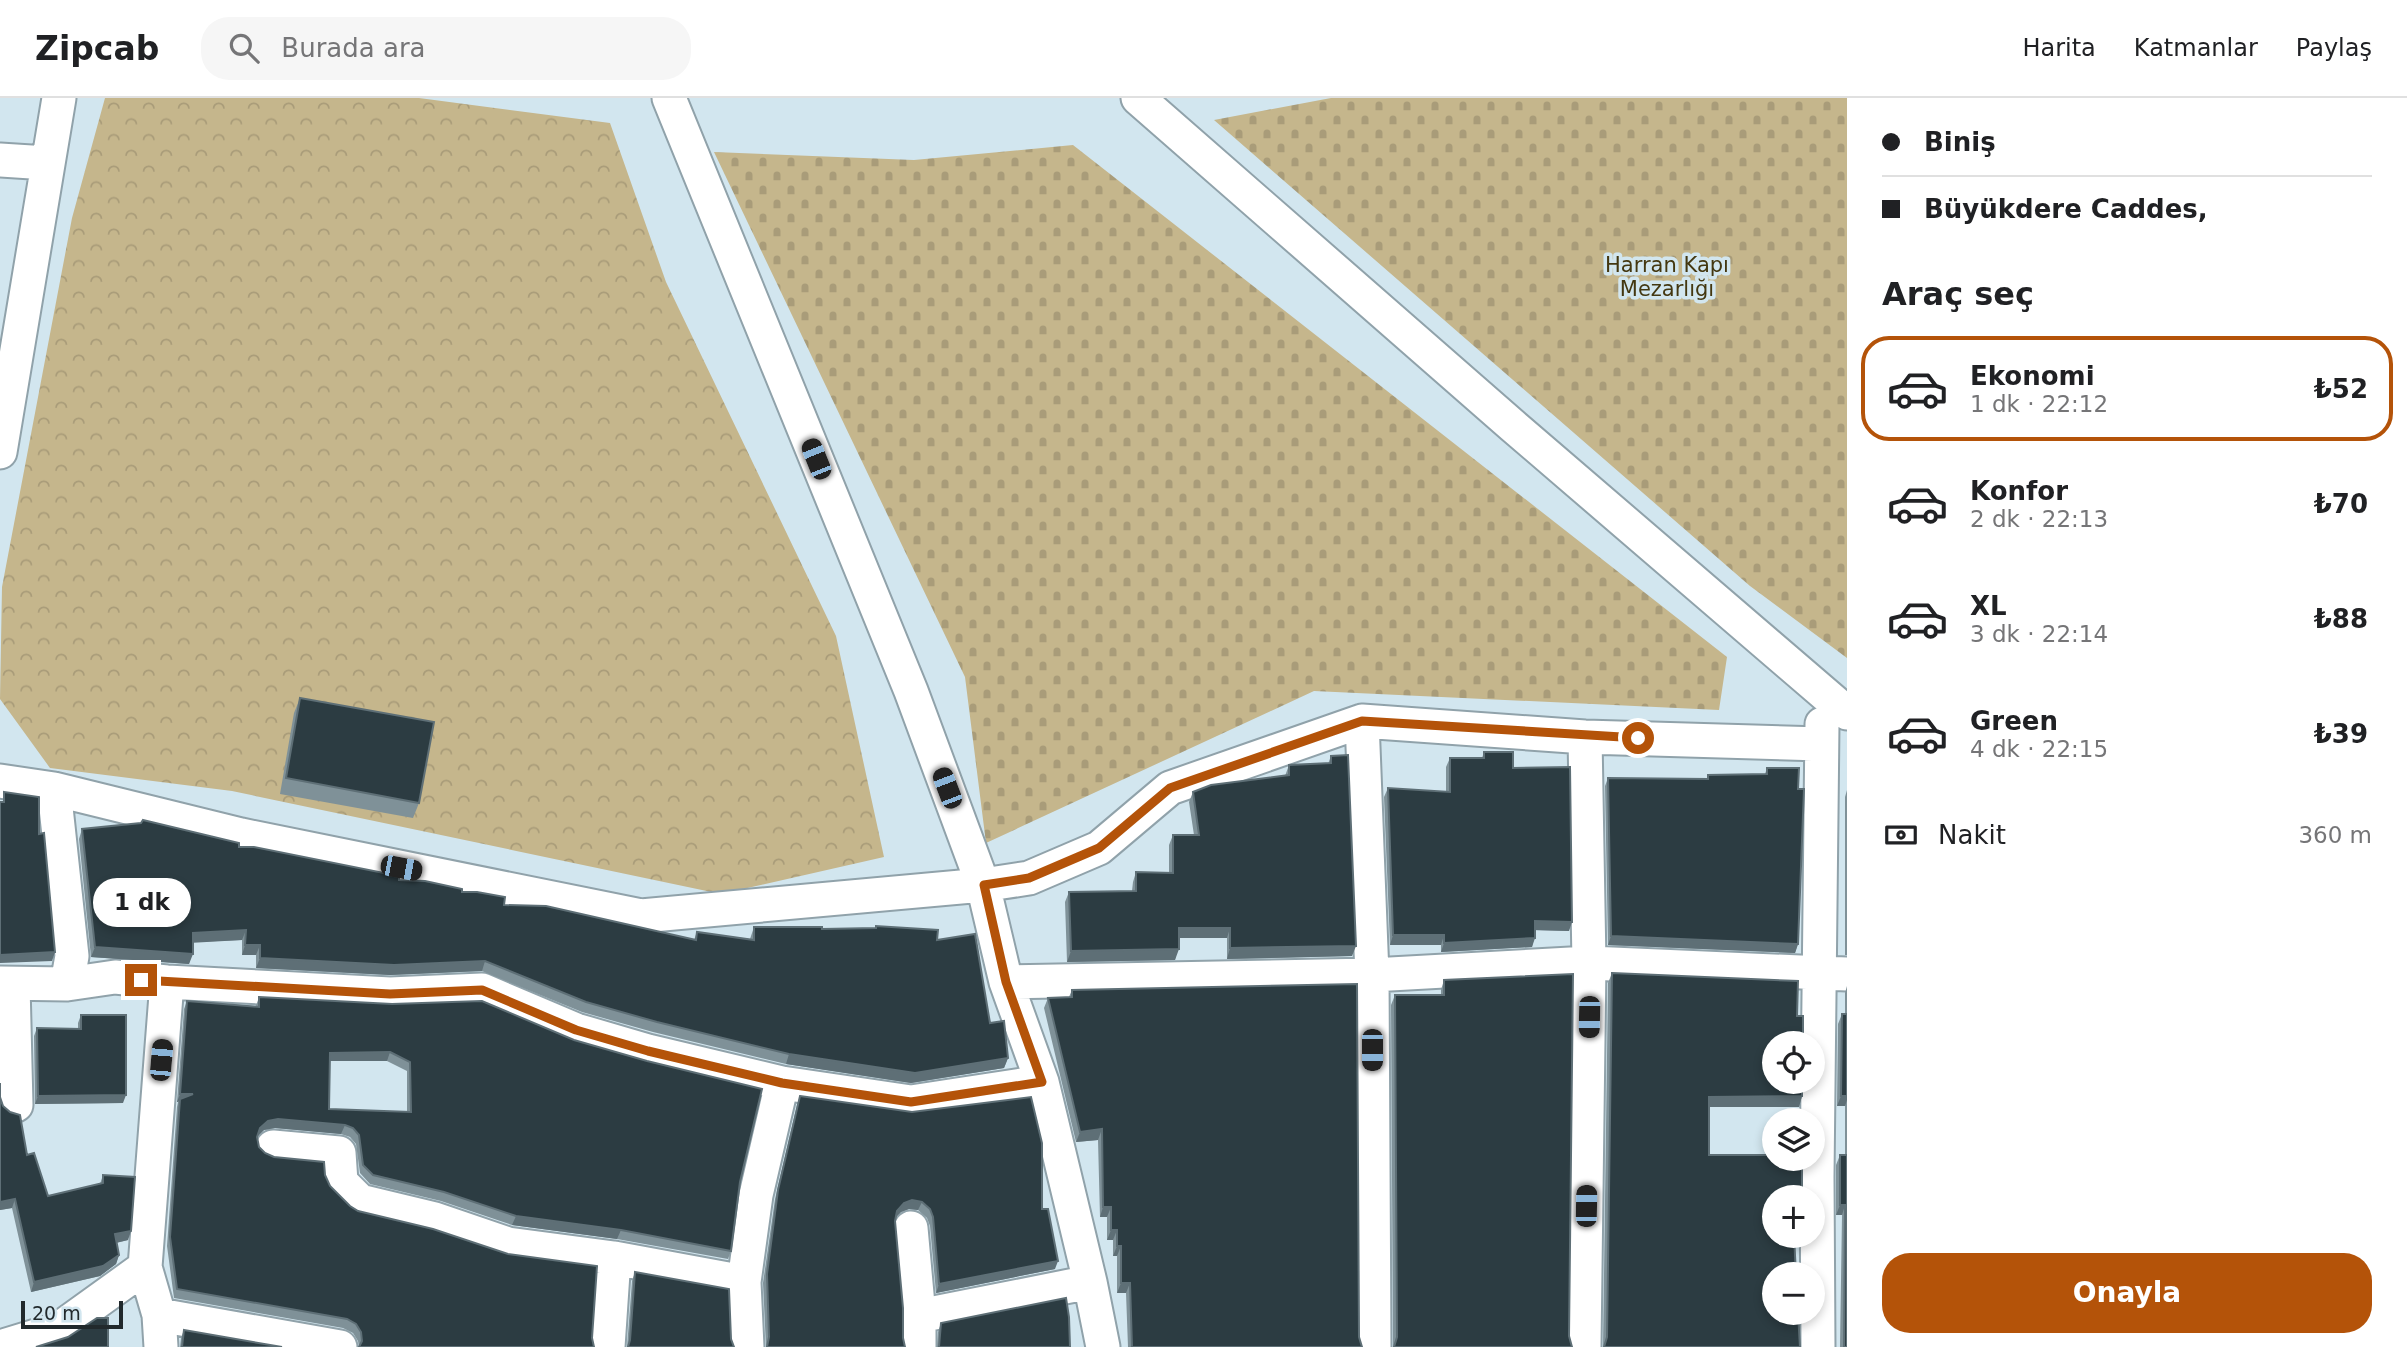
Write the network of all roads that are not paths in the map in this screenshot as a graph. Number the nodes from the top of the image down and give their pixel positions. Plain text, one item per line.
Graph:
1 (59, 98) edge
2 (669, 98) edge
3 (1138, 98) edge
4 (0, 160) edge
5 (47, 163) junction
6 (0, 452) edge
7 (1835, 703) edge
8 (1362, 721) junction
9 (1585, 737) junction
10 (1821, 744) junction
11 (0, 781) edge
12 (54, 789) junction
13 (984, 885) junction
14 (1589, 963) junction
15 (1833, 974) edge
16 (1372, 975) junction
17 (167, 982) junction
18 (1006, 982) junction
19 (6, 983) edge
20 (67, 985) junction
21 (1042, 1082) junction
22 (782, 1083) junction
23 (16, 1105) dead end
24 (273, 1146) dead end
25 (911, 1228) dead end
26 (614, 1258) junction
27 (145, 1268) junction
28 (744, 1282) junction
29 (1090, 1282) junction
30 (160, 1331) edge
31 (919, 1332) edge
32 (0, 1347) edge
33 (338, 1347) edge
34 (608, 1347) edge
35 (747, 1347) edge
36 (1102, 1347) edge
37 (1374, 1347) edge
38 (1584, 1347) edge
39 (1818, 1347) edge

1 - 5 street
2 - 13 street
3 - 7 street
4 - 5 street
5 - 6 street
7 - 10 street
8 - 9 street
8 - 13 street
8 - 16 street
9 - 10 street
9 - 14 street
10 - 15 street
11 - 12 street
12 - 13 street
12 - 20 street
13 - 18 street
14 - 15 street
14 - 16 street
14 - 38 street
15 - 39 street
16 - 18 street
16 - 37 street
17 - 20 street
17 - 22 street
17 - 27 street
18 - 21 street
19 - 20 street
19 - 23 street
21 - 22 street
21 - 29 street
22 - 28 street
24 - 26 street
25 - 31 street
26 - 28 street
26 - 34 street
27 - 30 street
27 - 32 street
28 - 35 street
29 - 31 street
29 - 36 street
30 - 33 street

